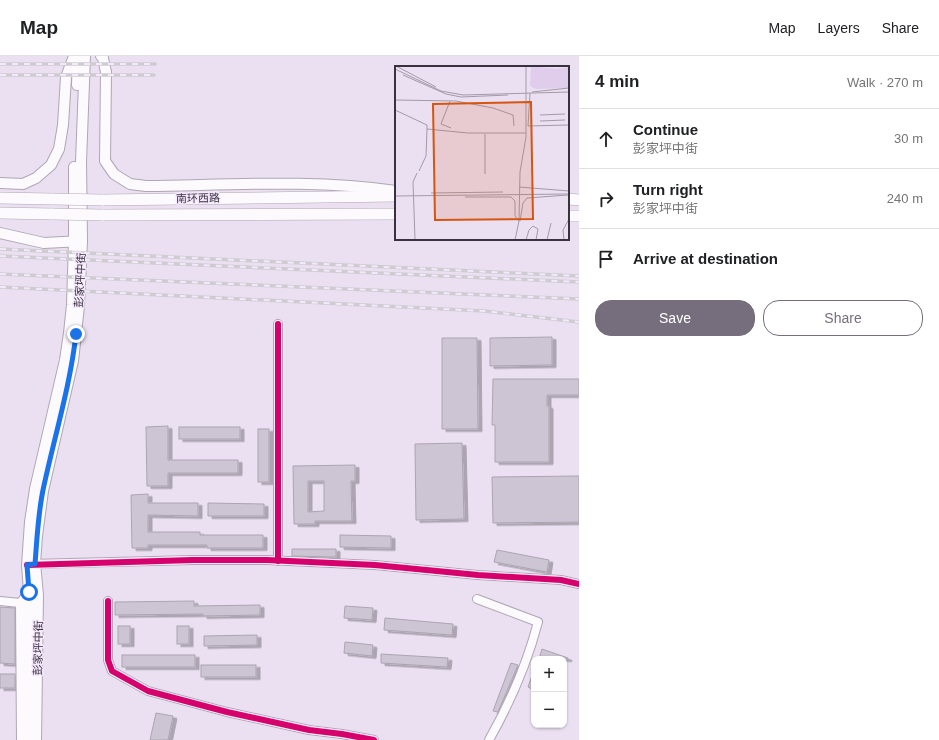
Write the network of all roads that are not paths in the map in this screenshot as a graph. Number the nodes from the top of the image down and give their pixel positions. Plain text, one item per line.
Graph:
1 (74, 56) edge
2 (78, 56) edge
3 (85, 56) edge
4 (101, 56) edge
5 (0, 183) edge
6 (395, 191) edge
7 (395, 196) edge
8 (0, 198) edge
9 (569, 199) edge
10 (579, 200) edge
11 (0, 213) edge
12 (395, 214) edge
13 (0, 233) edge
14 (78, 241) junction
15 (278, 324) dead end
16 (278, 560) junction
17 (31, 564) junction
18 (579, 584) edge
19 (29, 592) junction
20 (477, 599) dead end
21 (0, 601) edge
22 (108, 601) dead end
23 (20, 603) junction
24 (21, 740) edge
25 (28, 740) edge
26 (36, 740) edge
27 (374, 740) edge
28 (489, 740) edge

1 - 5 main road
2 - 14 main road, 彭家坪中街
3 - 14 main road, 彭家坪中街
4 - 6 main road
7 - 8 highway, 南环西路, bridge
9 - 10 highway
11 - 12 highway, 南环西路, bridge
13 - 14 main road
14 - 17 main road, 彭家坪中街
15 - 16 street
16 - 17 street
16 - 18 street
17 - 19 main road, 彭家坪中街
17 - 26 main road, 彭家坪中街
19 - 23 street
19 - 25 main road, 彭家坪中街
20 - 28 street
21 - 23 street
22 - 27 street
23 - 24 street

